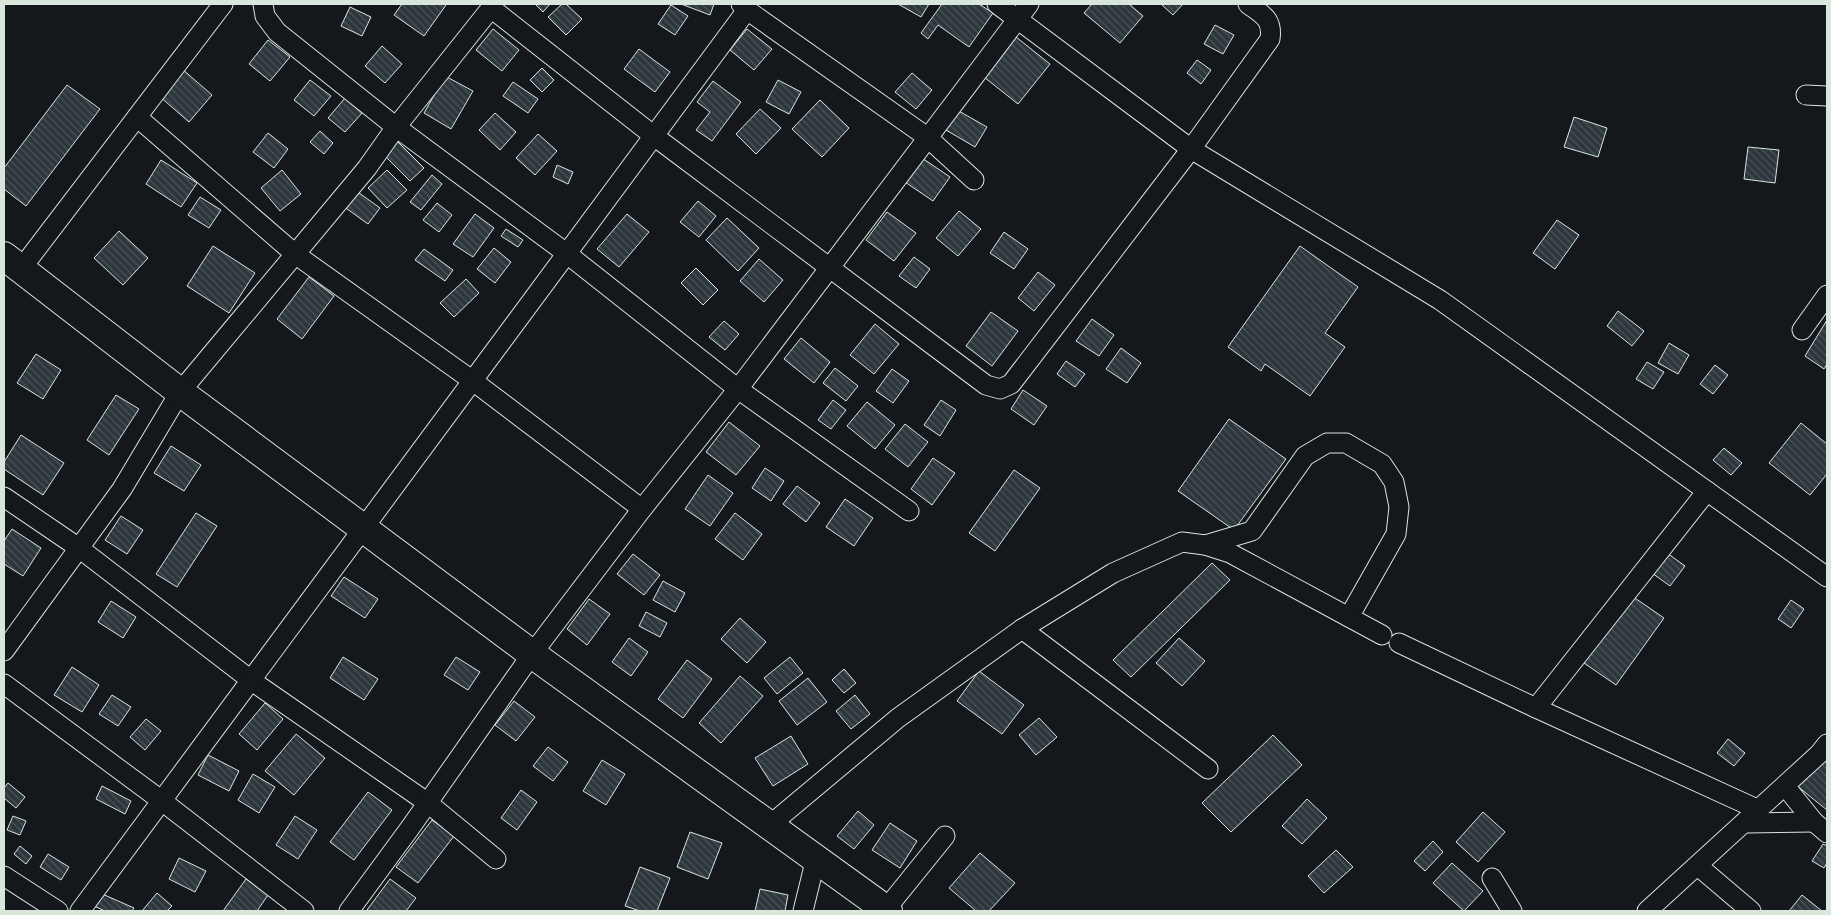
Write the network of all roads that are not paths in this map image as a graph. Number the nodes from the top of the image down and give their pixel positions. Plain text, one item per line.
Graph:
1 (223, 4) edge
2 (263, 4) edge
3 (997, 4) edge
4 (1248, 4) edge
5 (491, 6) edge
6 (744, 7) edge
7 (1023, 11) edge
8 (1806, 95) dead end
9 (1827, 96) edge
10 (137, 117) junction
11 (396, 127) junction
12 (654, 136) junction
13 (927, 137) junction
14 (1191, 149) junction
15 (974, 180) dead end
16 (566, 253) junction
17 (295, 254) junction
18 (12, 263) edge
19 (829, 268) junction
20 (1827, 295) edge
21 (1802, 330) dead end
22 (473, 381) junction
23 (738, 389) junction
24 (180, 392) junction
25 (1707, 491) junction
26 (4, 497) edge
27 (642, 509) junction
28 (909, 511) dead end
29 (364, 529) junction
30 (1205, 545) junction
31 (79, 548) junction
32 (1827, 577) edge
33 (1349, 617) junction
34 (1022, 629) junction
35 (4, 650) edge
36 (532, 654) junction
37 (252, 681) junction
38 (4, 684) edge
39 (1536, 708) junction
40 (1827, 744) edge
41 (1208, 769) dead end
42 (1785, 786) junction
43 (162, 801) junction
44 (428, 803) junction
45 (1759, 810) junction
46 (1744, 823) junction
47 (770, 825) junction
48 (1820, 827) edge
49 (945, 836) dead end
50 (816, 858) junction
51 (496, 859) dead end
52 (1698, 866) junction
53 (4, 876) edge
54 (1492, 878) dead end
55 (887, 910) edge
56 (58, 911) edge
57 (80, 911) edge
58 (304, 911) edge
59 (349, 911) edge
60 (803, 911) edge
61 (1512, 911) edge
62 (1647, 911) edge
63 (1751, 911) edge

1 - 10 street
2 - 11 street
3 - 7 street
4 - 14 street
5 - 11 street
5 - 12 street
6 - 12 street
6 - 13 street
7 - 13 street
7 - 14 street
8 - 9 street
10 - 17 street
10 - 18 street
11 - 16 street
11 - 17 street
12 - 16 street
12 - 19 street
13 - 15 street
13 - 19 street
14 - 19 street
14 - 25 street
16 - 22 street
16 - 23 street
17 - 22 street
17 - 24 street
18 - 24 highway
19 - 23 street
20 - 21 street
22 - 27 street
22 - 29 street
23 - 27 street
23 - 28 street
24 - 29 highway
24 - 31 street
25 - 32 street
25 - 39 street
26 - 31 street
27 - 36 street
29 - 36 highway
29 - 37 street
30 - 33 street
30 - 33 street
30 - 34 street
31 - 35 street
31 - 37 street
33 - 39 street
34 - 41 street
34 - 47 street
36 - 44 street
36 - 47 highway
37 - 43 street
37 - 44 street
38 - 43 street
39 - 45 street
40 - 42 street
42 - 45 street
42 - 48 street
43 - 57 street
43 - 58 street
44 - 51 street
44 - 59 street
45 - 46 street
46 - 48 street
46 - 52 street
47 - 50 highway
49 - 55 street
50 - 55 highway
50 - 60 street
52 - 62 street
52 - 63 street
53 - 56 street
54 - 61 street

